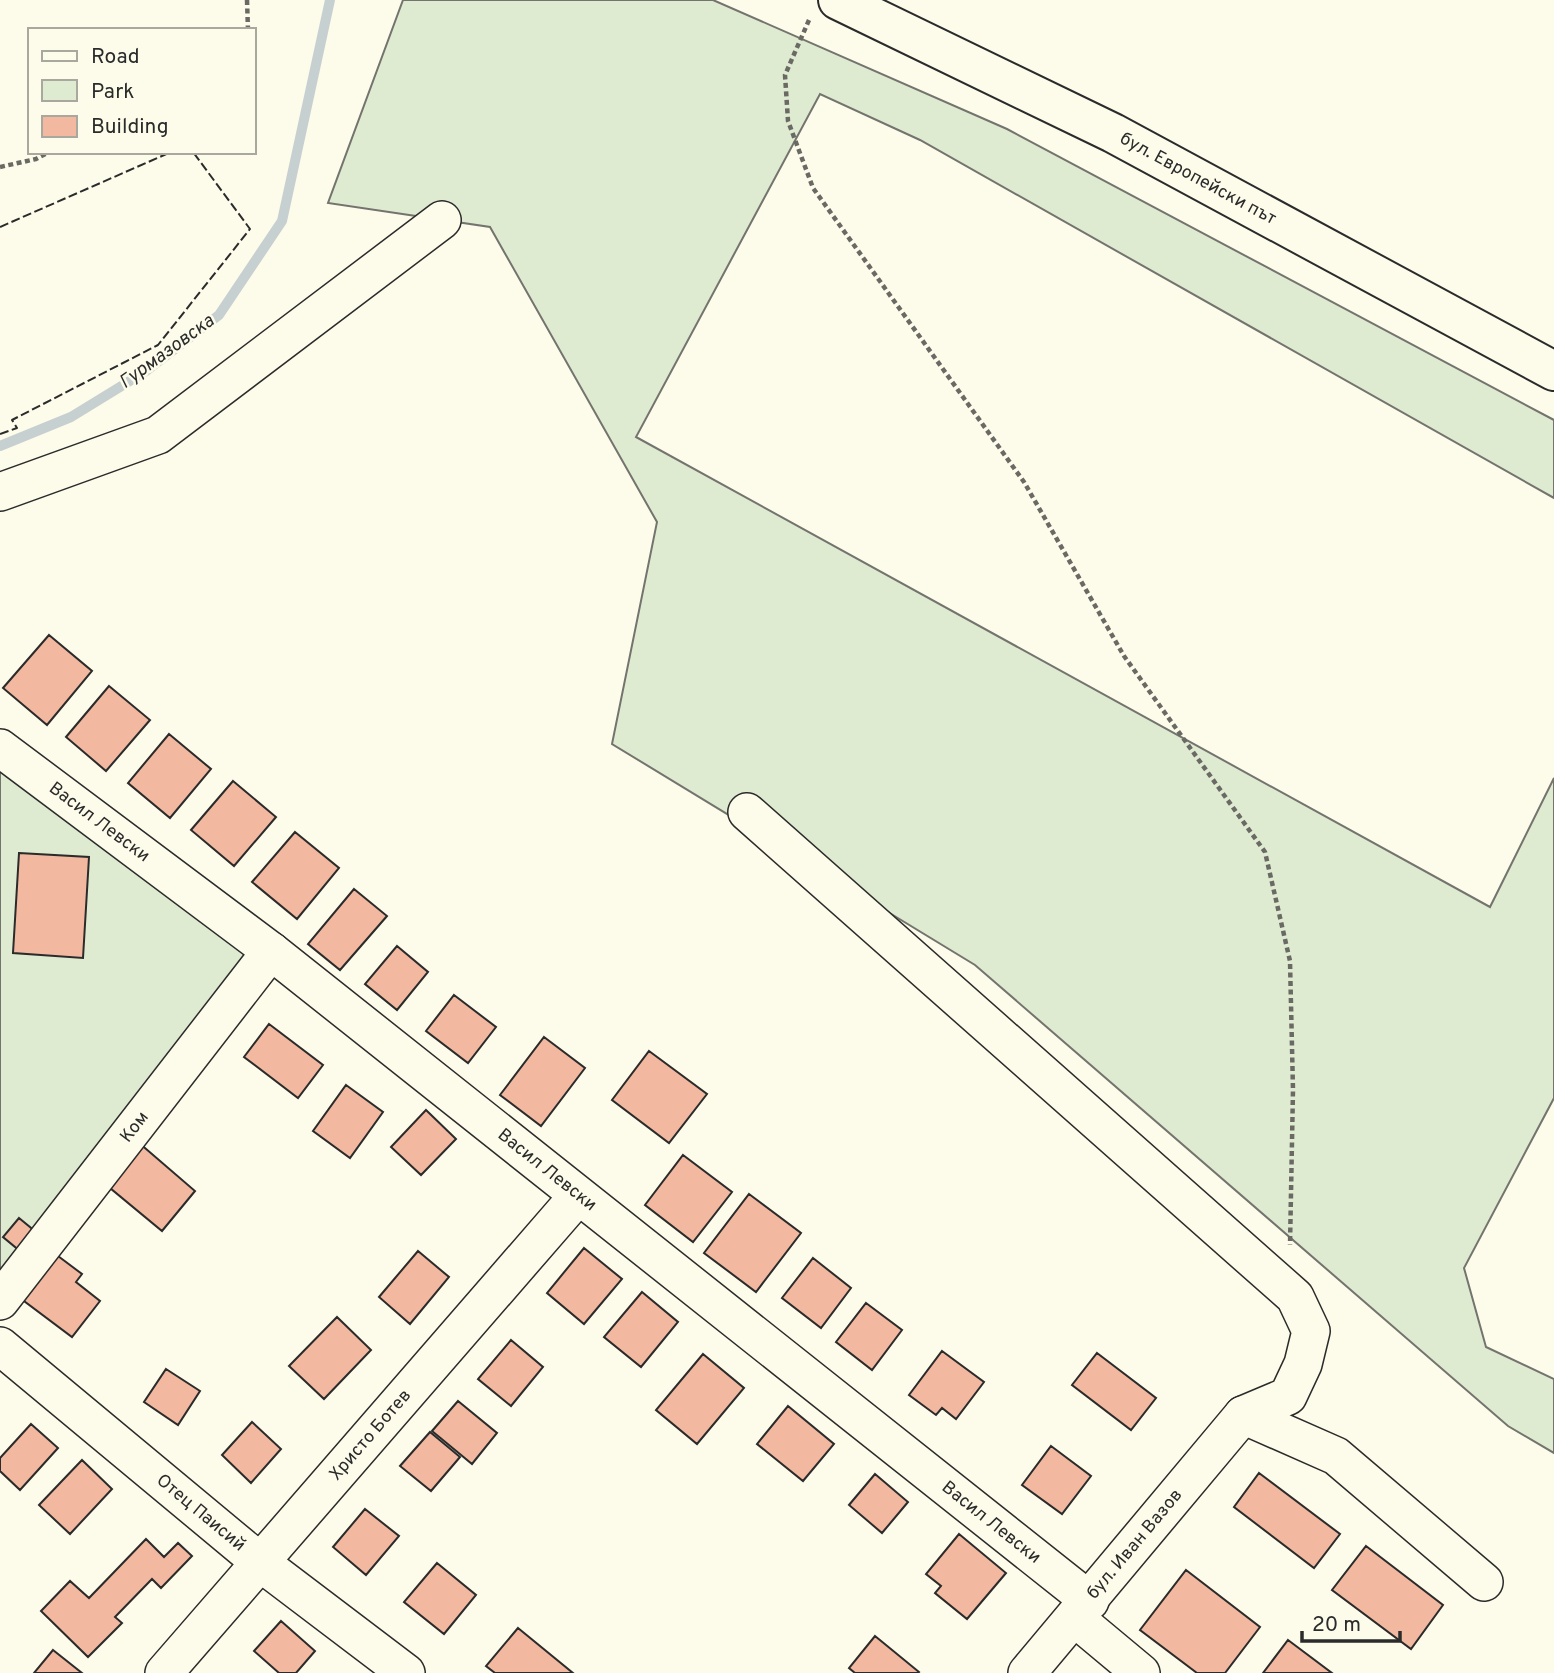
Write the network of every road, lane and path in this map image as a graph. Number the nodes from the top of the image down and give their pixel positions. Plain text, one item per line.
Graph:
1 (247, 0) edge
2 (825, 6) edge
3 (247, 28) edge
4 (45, 154) edge
5 (0, 167) edge
6 (442, 220) dead end
7 (1554, 371) edge
8 (0, 492) edge
9 (0, 748) edge
10 (747, 812) dead end
11 (271, 951) junction
12 (578, 1196) junction
13 (1289, 1292) junction
14 (0, 1301) edge
15 (0, 1346) edge
16 (1243, 1415) junction
17 (261, 1563) junction
18 (1484, 1582) dead end
19 (1082, 1610) junction
20 (164, 1673) edge
21 (406, 1673) edge
22 (1027, 1673) edge
23 (1141, 1673) edge

1 - 3 path
2 - 7 main road, бул. Европейски път
2 - 13 path
4 - 5 path
6 - 8 street
9 - 11 street, Васил Левски
10 - 13 street
11 - 12 street, Васил Левски
11 - 14 street, Ком
12 - 17 street, Христо Ботев
12 - 19 street, Васил Левски
13 - 16 street
15 - 17 street, Отец Паисий
16 - 18 street
16 - 19 street, бул. Иван Вазов
17 - 20 street, Христо Ботев
17 - 21 street, Отец Паисий
19 - 22 street, бул. Иван Вазов
19 - 23 street, Васил Левски

